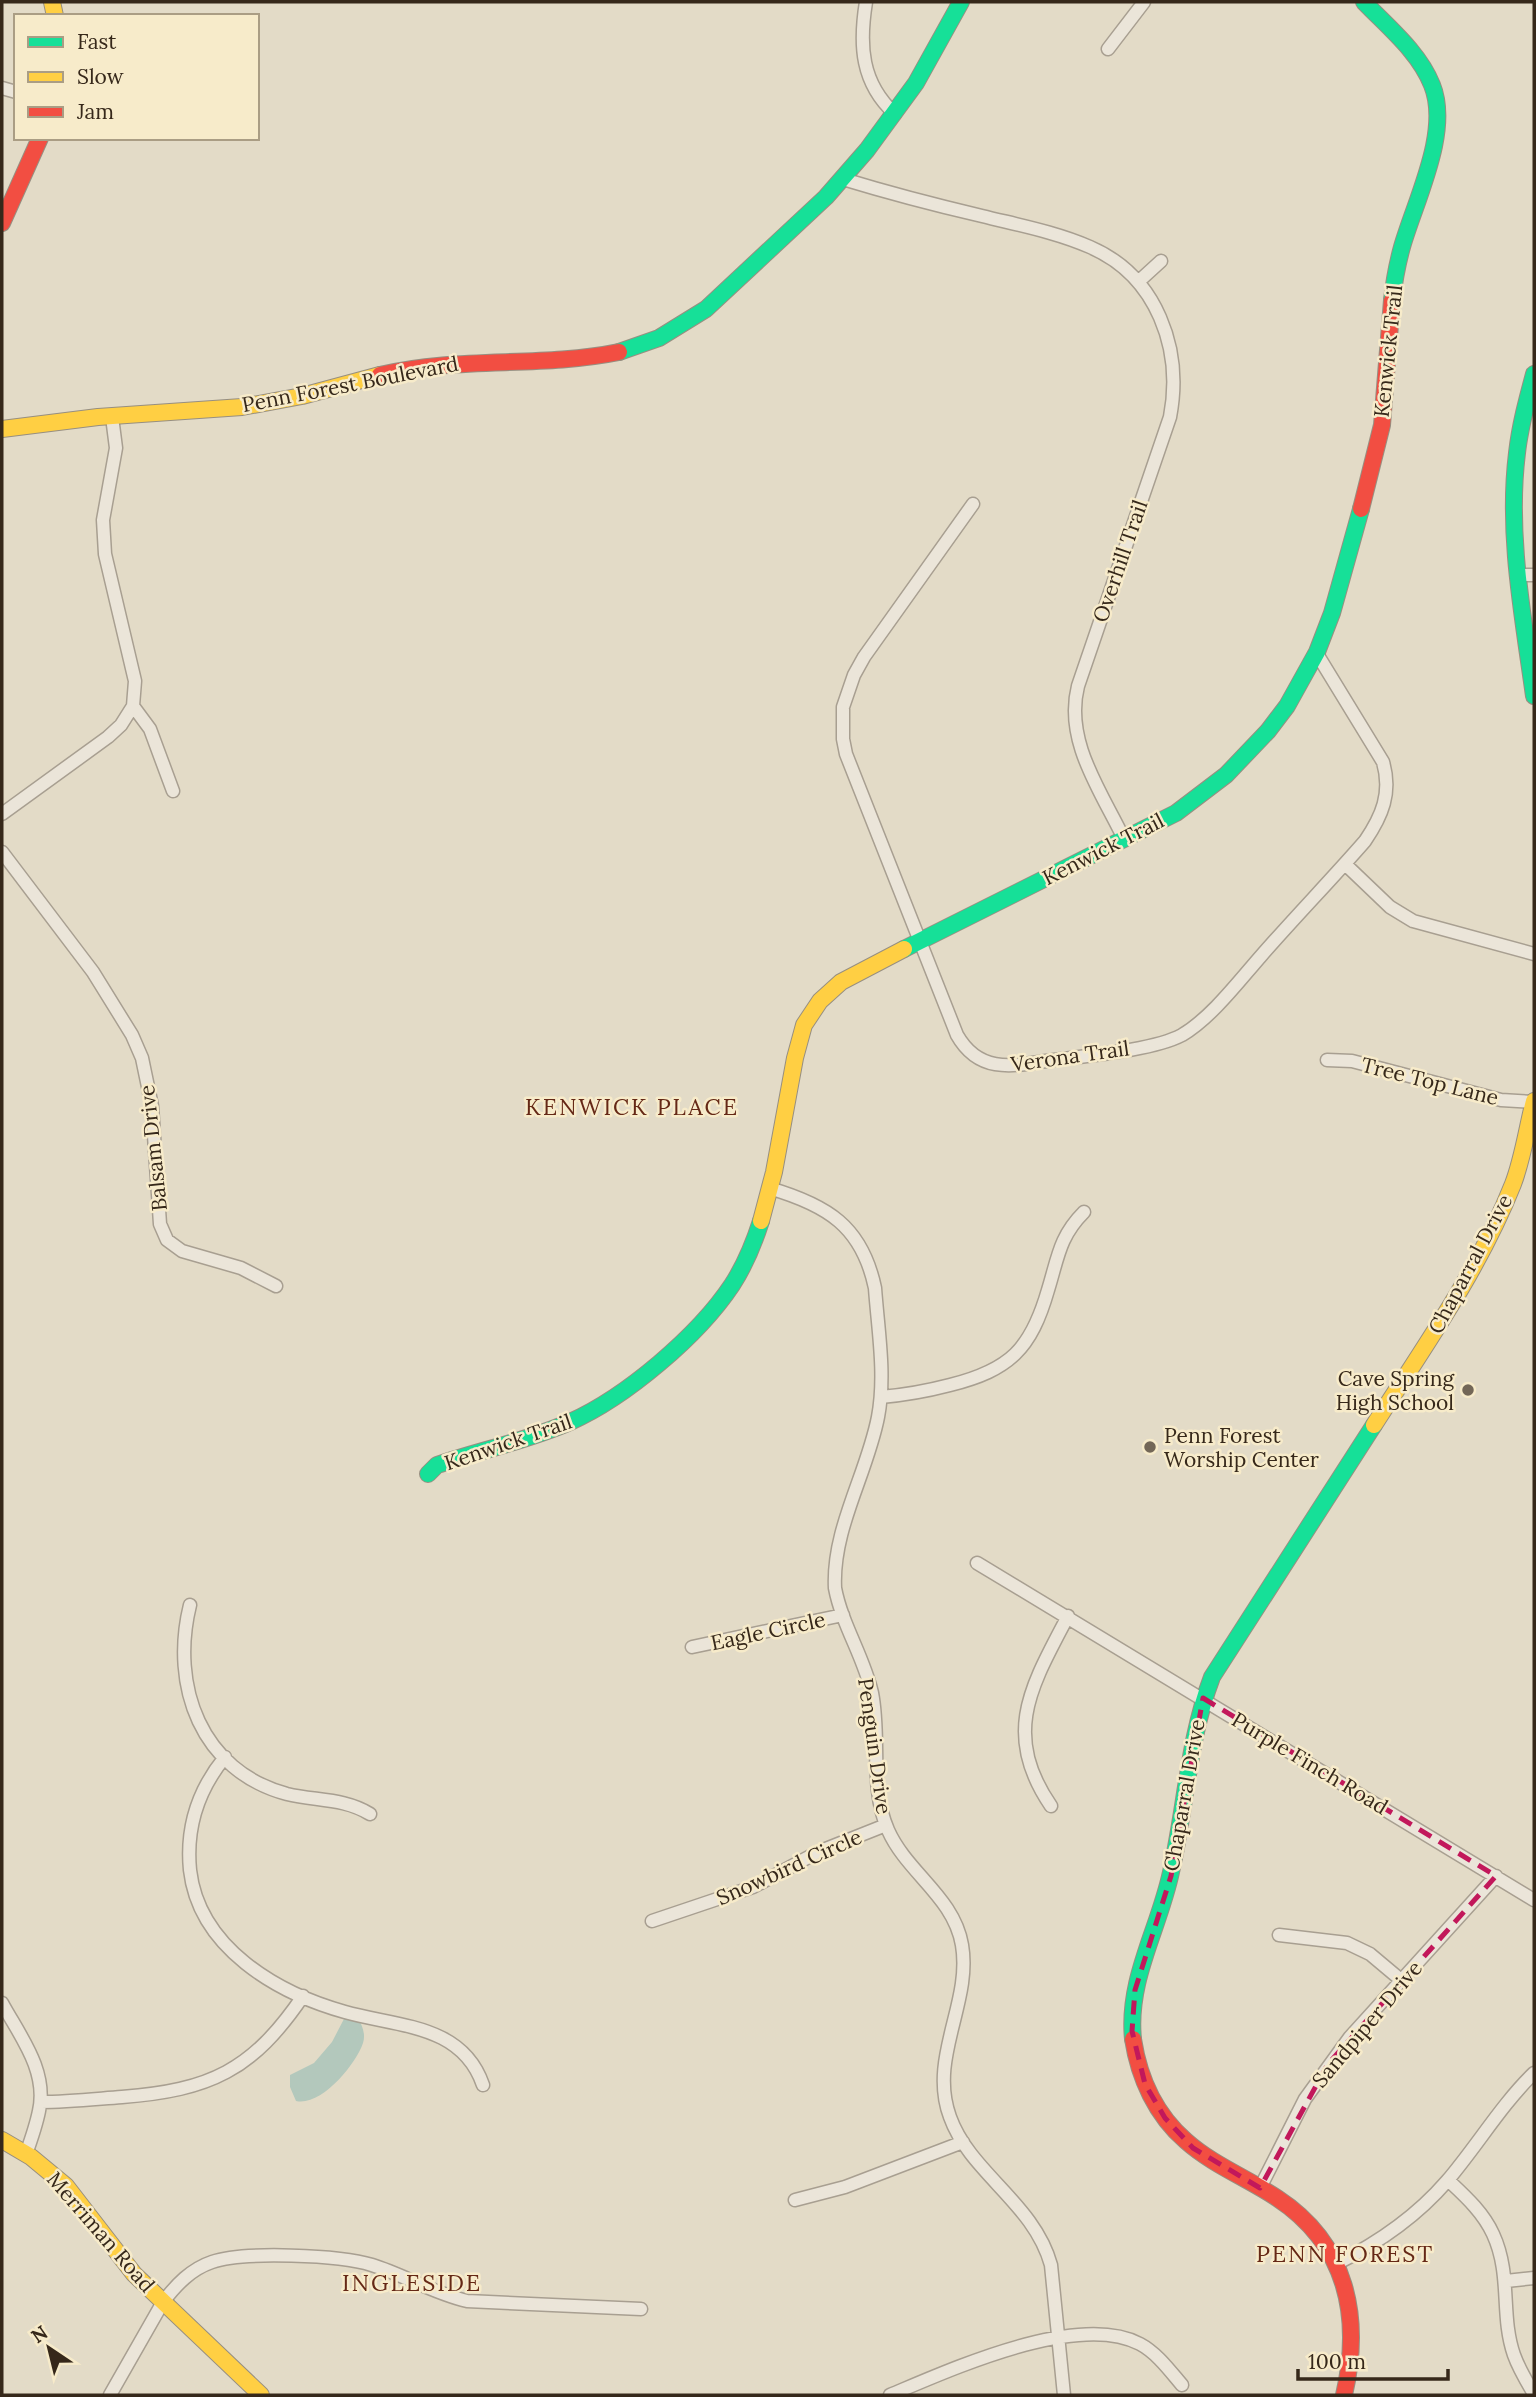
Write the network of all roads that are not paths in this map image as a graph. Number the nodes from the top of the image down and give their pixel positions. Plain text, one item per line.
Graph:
1 (866, 2) edge
2 (961, 2) edge
3 (1144, 2) edge
4 (1364, 2) edge
5 (1108, 49) dead end
6 (895, 114) junction
7 (39, 140) edge
8 (843, 178) junction
9 (2, 223) edge
10 (1161, 261) dead end
11 (1138, 282) junction
12 (1534, 374) edge
13 (112, 416) junction
14 (2, 429) edge
15 (973, 504) dead end
16 (1527, 575) edge
17 (1317, 654) junction
18 (1534, 696) edge
19 (133, 706) junction
20 (173, 791) dead end
21 (2, 814) edge
22 (1124, 839) junction
23 (2, 852) edge
24 (1345, 864) junction
25 (920, 942) junction
26 (1534, 954) edge
27 (1327, 1060) dead end
28 (1534, 1102) edge
29 (769, 1188) junction
30 (1084, 1212) dead end
31 (276, 1286) dead end
32 (881, 1397) junction
33 (428, 1474) dead end
34 (977, 1563) dead end
35 (190, 1605) dead end
36 (843, 1615) junction
37 (1068, 1616) junction
38 (692, 1647) dead end
39 (1203, 1698) junction
40 (225, 1757) junction
41 (1051, 1806) dead end
42 (370, 1814) dead end
43 (886, 1825) junction
44 (1496, 1876) junction
45 (1534, 1900) edge
46 (652, 1921) dead end
47 (1279, 1935) dead end
48 (1401, 1980) junction
49 (303, 1996) junction
50 (2, 2003) edge
51 (1534, 2073) edge
52 (483, 2085) dead end
53 (41, 2102) junction
54 (2, 2140) edge
55 (963, 2142) junction
56 (26, 2154) junction
57 (1448, 2180) junction
58 (1260, 2188) junction
59 (795, 2200) dead end
60 (1336, 2264) junction
61 (1534, 2278) edge
62 (1506, 2281) junction
63 (163, 2302) junction
64 (641, 2309) dead end
65 (1059, 2337) junction
66 (1182, 2385) dead end
67 (1534, 2393) edge
68 (110, 2395) edge
69 (261, 2395) edge
70 (890, 2395) edge
71 (1064, 2395) edge
72 (1344, 2395) edge

1 - 6 street
2 - 6 street, Penn Forest Boulevard
3 - 5 street
4 - 17 street, Kenwick Trail
6 - 8 street, Penn Forest Boulevard
7 - 9 street
8 - 11 street, Overhill Trail
8 - 13 street, Penn Forest Boulevard
10 - 11 street
11 - 22 street, Overhill Trail
12 - 16 street
13 - 14 street, Penn Forest Boulevard
13 - 19 street
15 - 25 street, Verona Trail
16 - 18 street
17 - 22 street, Kenwick Trail
17 - 24 street, Verona Trail
19 - 20 street
19 - 21 street
22 - 25 street, Kenwick Trail
23 - 31 street, Balsam Drive
24 - 25 street, Verona Trail
24 - 26 street
25 - 29 street, Kenwick Trail
27 - 28 street, Tree Top Lane
28 - 39 street, Chaparral Drive
29 - 32 street, Penguin Drive
29 - 33 street, Kenwick Trail
30 - 32 street
32 - 36 street, Penguin Drive
34 - 37 street, Purple Finch Road
35 - 40 street
36 - 38 street, Eagle Circle
36 - 43 street, Penguin Drive
37 - 39 street, Purple Finch Road
37 - 41 street
39 - 44 street, Purple Finch Road
39 - 58 street, Chaparral Drive
40 - 42 street
40 - 49 street
43 - 46 street, Snowbird Circle
43 - 55 street, Penguin Drive
44 - 45 street, Purple Finch Road
44 - 48 street, Sandpiper Drive
47 - 48 street
48 - 58 street, Sandpiper Drive
49 - 52 street
49 - 53 street
50 - 53 street
51 - 57 street
53 - 56 street
54 - 56 street, Merriman Road
55 - 59 street
55 - 65 street, Penguin Drive
56 - 63 street, Merriman Road
57 - 60 street
57 - 62 street
58 - 60 street, Chaparral Drive
60 - 72 street, Chaparral Drive
61 - 62 street
62 - 67 street
63 - 64 street
63 - 68 street
63 - 69 street, Merriman Road
65 - 66 street
65 - 70 street
65 - 71 street, Penguin Drive

